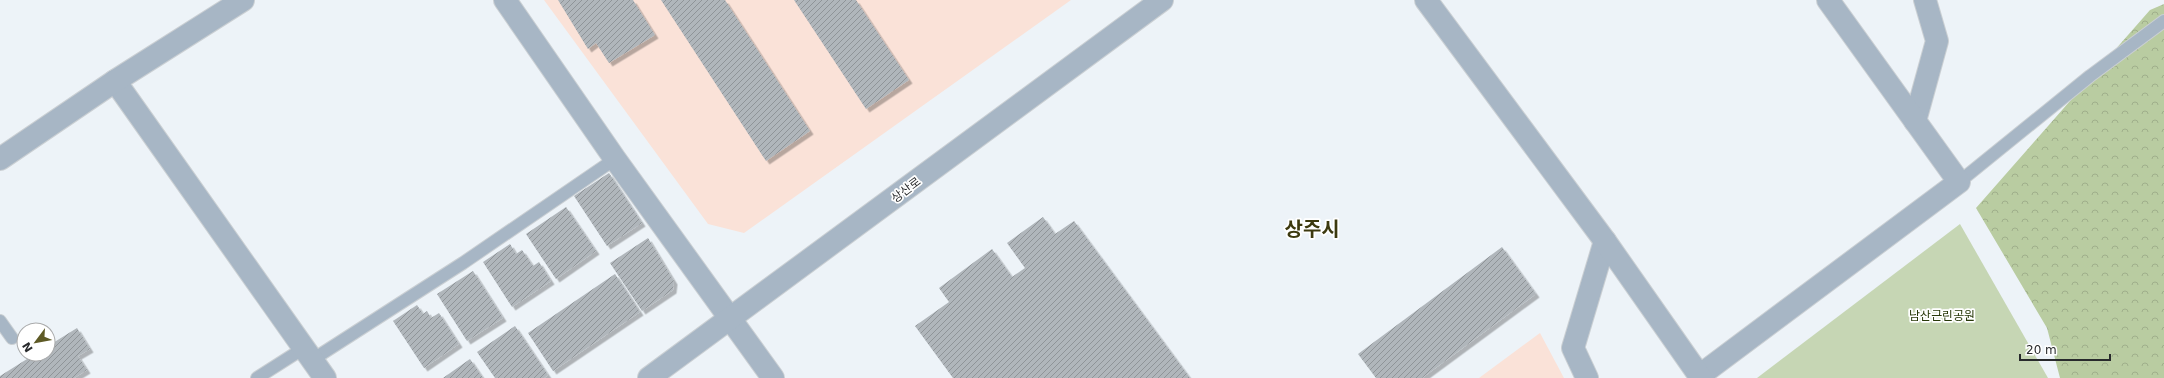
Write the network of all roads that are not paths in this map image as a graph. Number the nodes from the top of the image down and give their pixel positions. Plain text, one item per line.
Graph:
1 (243, 0) edge
2 (505, 0) edge
3 (1162, 0) edge
4 (1426, 0) edge
5 (1828, 0) edge
6 (1925, 0) edge
7 (2164, 21) edge
8 (115, 81) junction
9 (1915, 121) junction
10 (0, 159) edge
11 (615, 159) junction
12 (1959, 182) junction
13 (1605, 241) junction
14 (732, 319) junction
15 (0, 321) edge
16 (12, 338) dead end
17 (308, 354) junction
18 (1700, 377) edge
19 (257, 378) edge
20 (325, 378) edge
21 (649, 378) edge
22 (773, 378) edge
23 (1588, 378) edge

1 - 8 street
2 - 11 street
3 - 14 street, 상산로
4 - 13 street
5 - 9 street
6 - 9 street
7 - 12 lane
8 - 10 street
8 - 17 street
9 - 12 street
11 - 14 street
11 - 17 lane
12 - 18 street
13 - 18 street
13 - 23 street
14 - 21 street, 상산로
14 - 22 street
15 - 16 lane
17 - 19 lane
17 - 20 street

